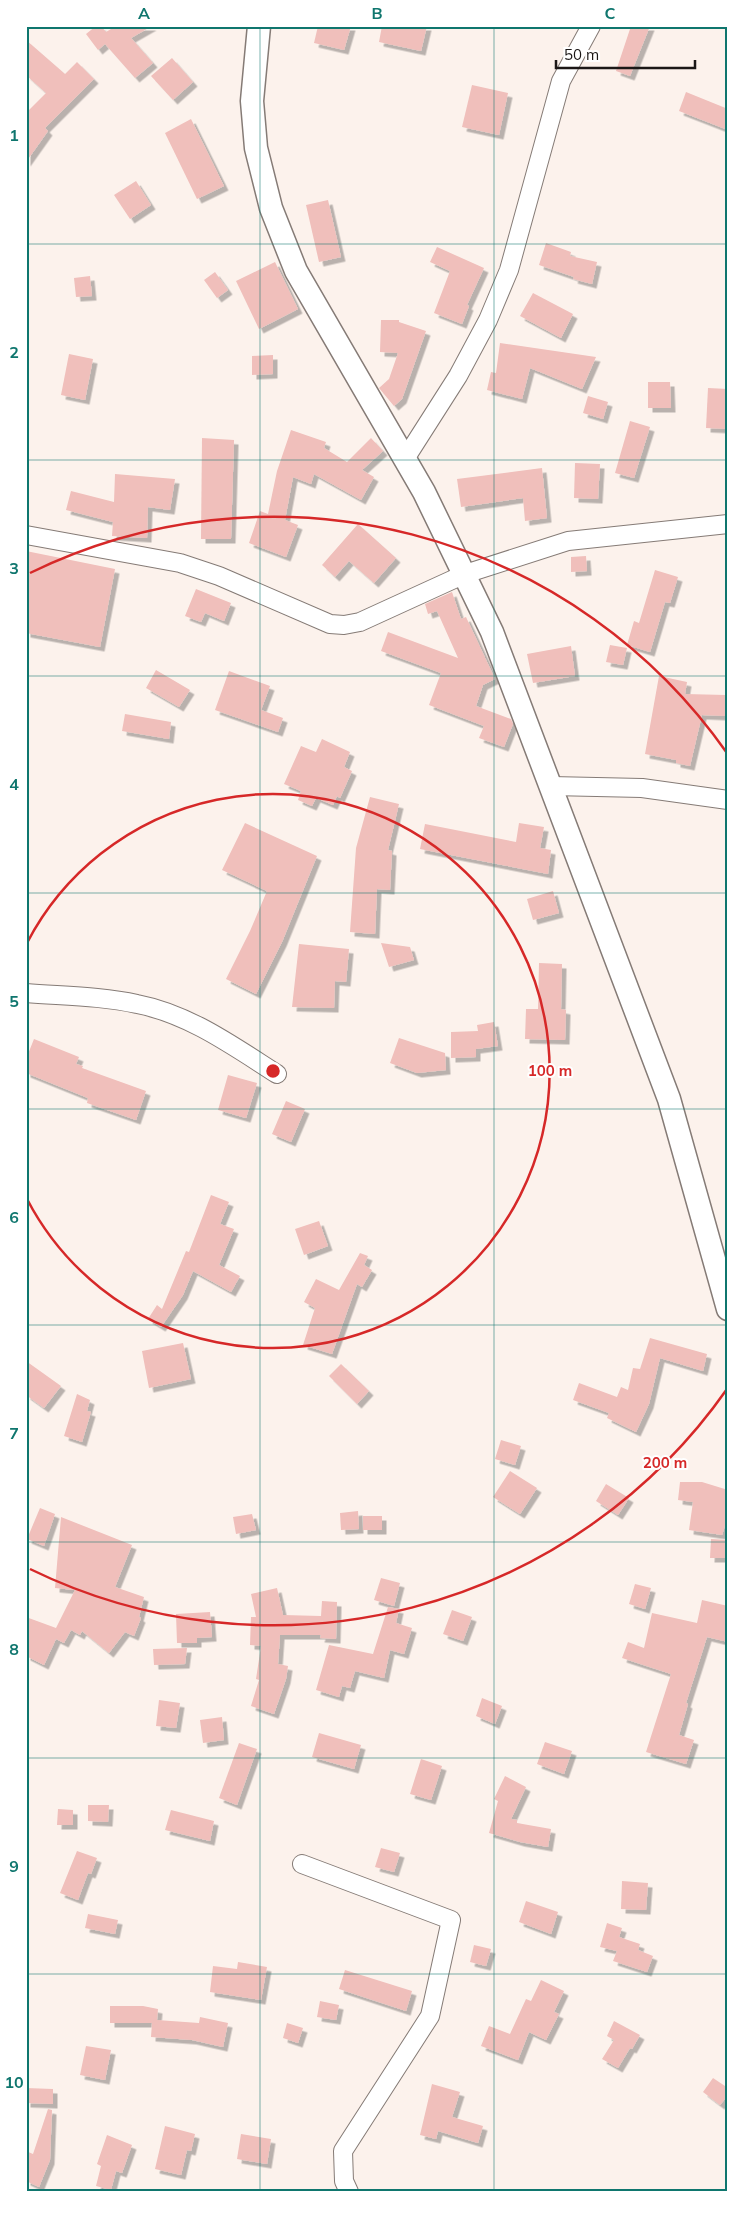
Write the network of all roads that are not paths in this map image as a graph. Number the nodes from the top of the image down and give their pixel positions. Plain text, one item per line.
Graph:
1 (259, 26) edge
2 (591, 26) edge
3 (405, 459) junction
4 (728, 524) edge
5 (26, 535) edge
6 (465, 574) junction
7 (551, 786) junction
8 (728, 800) edge
9 (26, 994) edge
10 (277, 1074) dead end
11 (724, 1279) edge
12 (728, 1309) edge
13 (302, 1864) dead end
14 (349, 2192) edge

1 - 3 street
2 - 3 street
3 - 6 street
4 - 6 street
5 - 6 street
6 - 7 street
7 - 8 street
7 - 11 street
9 - 10 street
11 - 12 street
13 - 14 street

